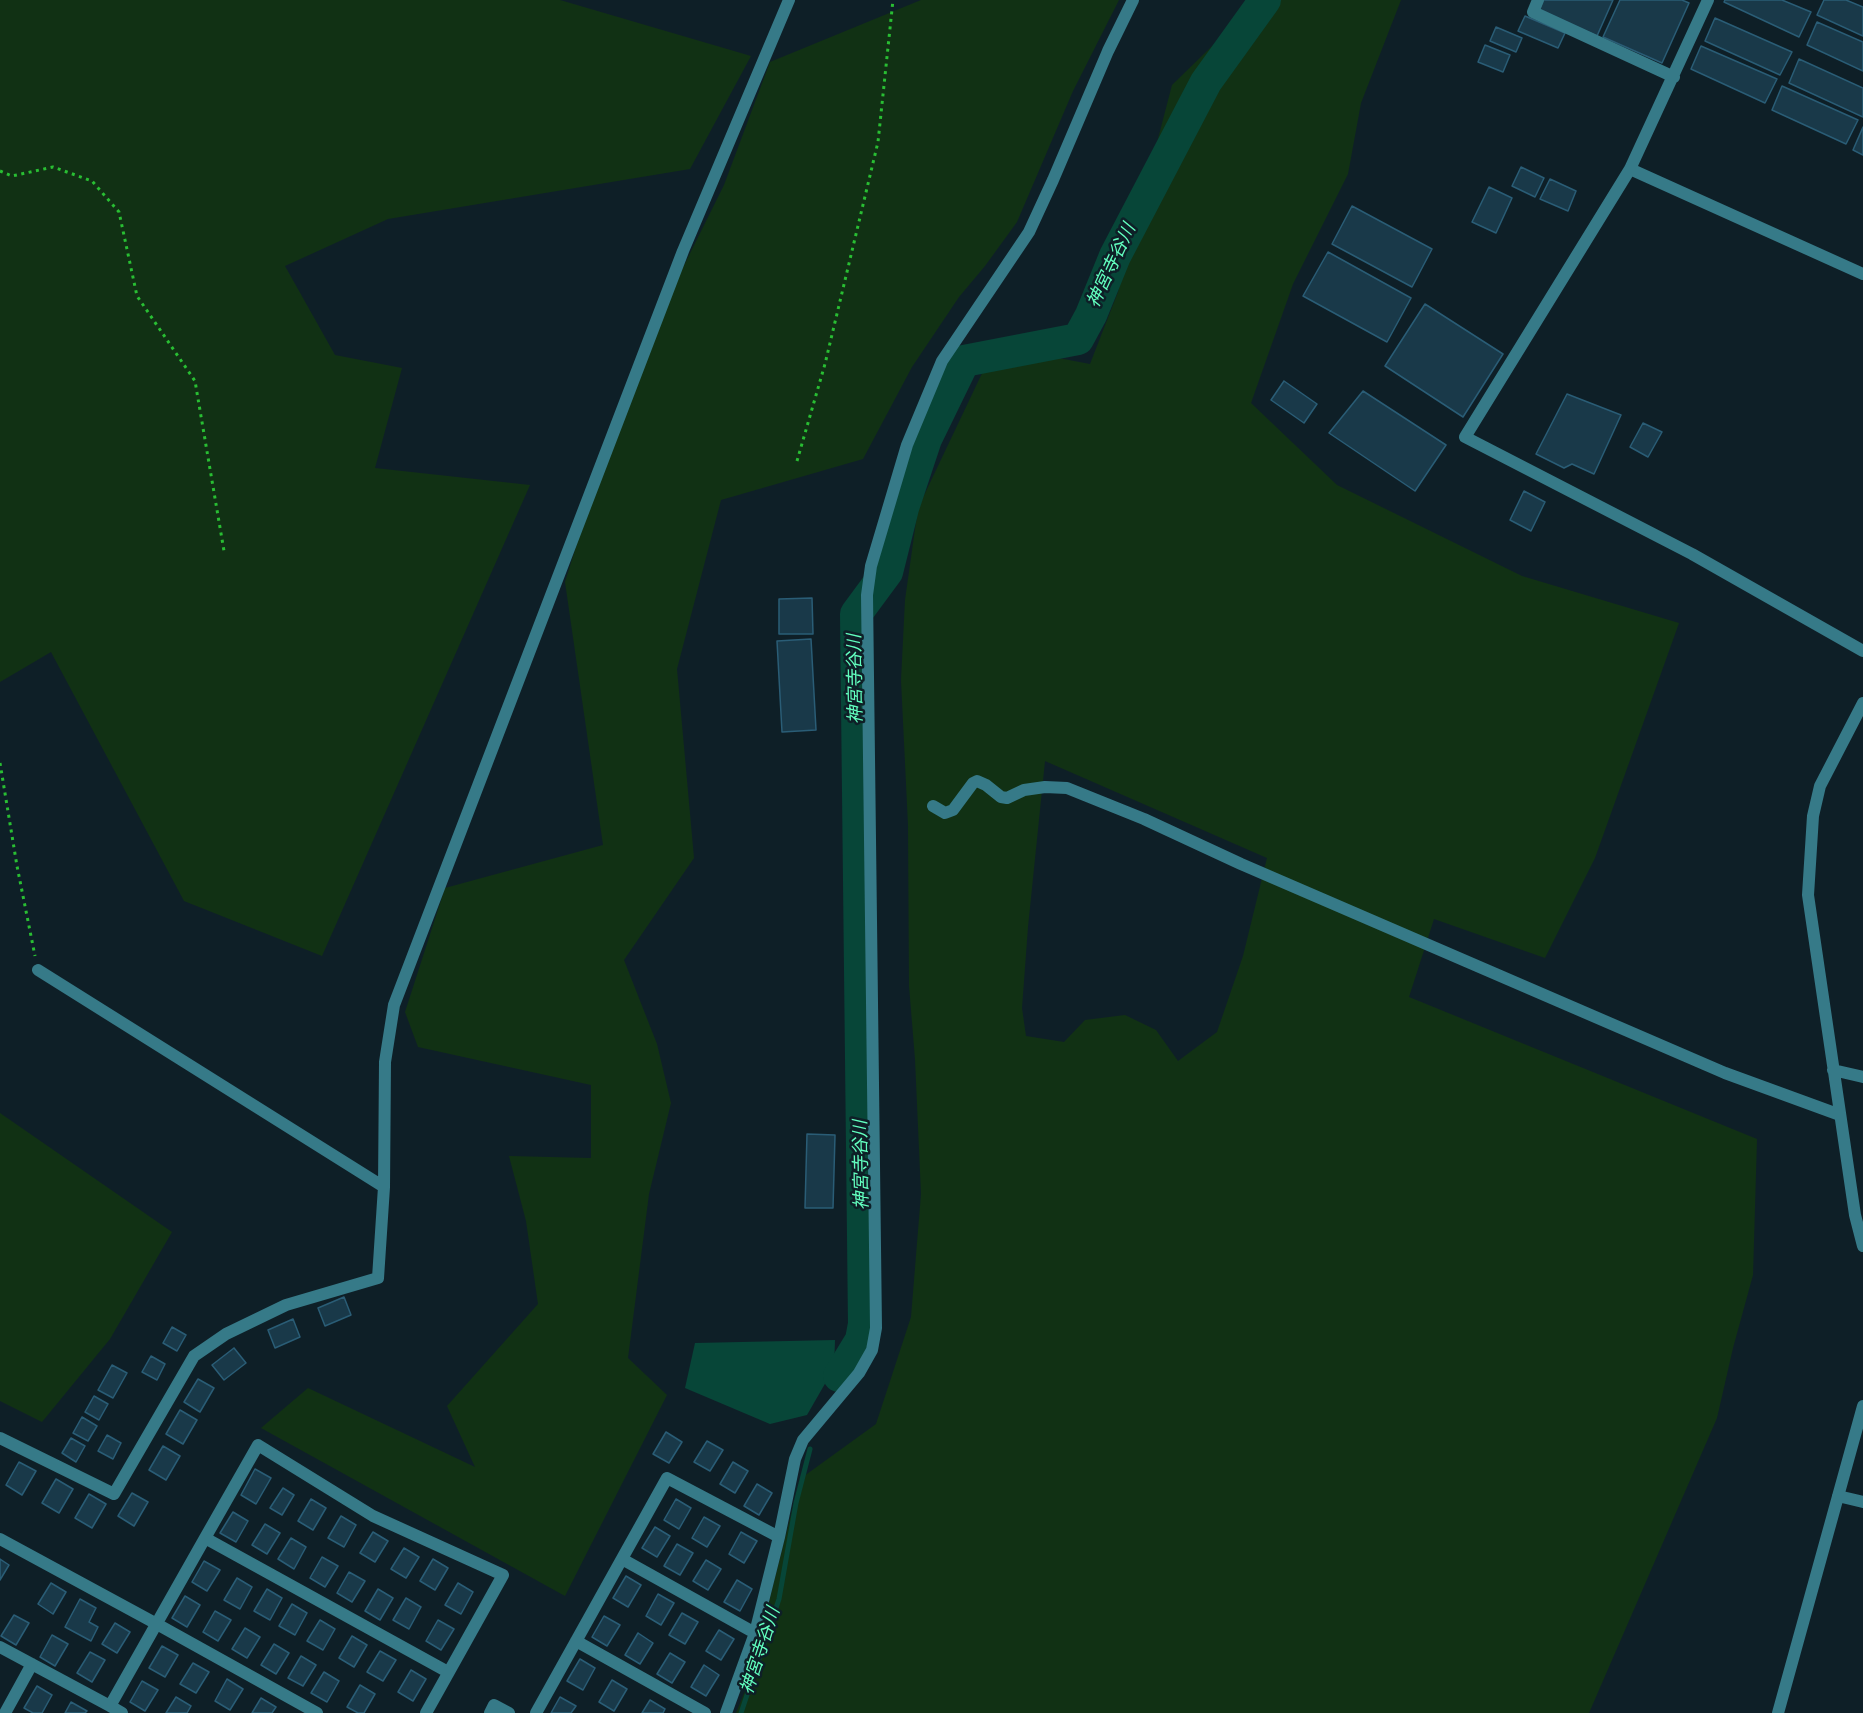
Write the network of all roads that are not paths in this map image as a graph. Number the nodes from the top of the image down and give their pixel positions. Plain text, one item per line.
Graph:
1 (789, 0) edge
2 (1133, 0) edge
3 (1538, 0) edge
4 (1708, 0) edge
5 (1674, 77) junction
6 (1630, 169) junction
7 (1863, 274) edge
8 (1863, 651) edge
9 (1863, 703) edge
10 (933, 806) dead end
11 (38, 970) road end
12 (1833, 1070) junction
13 (1863, 1077) edge
14 (1840, 1115) junction
15 (384, 1187) junction
16 (1863, 1246) edge
17 (1863, 1406) edge
18 (0, 1438) edge
19 (1838, 1497) junction
20 (1863, 1502) edge
21 (779, 1537) junction
22 (205, 1538) junction
23 (0, 1539) edge
24 (622, 1559) junction
25 (155, 1623) junction
26 (755, 1633) junction
27 (576, 1641) junction
28 (0, 1647) edge
29 (32, 1664) junction
30 (448, 1672) junction
31 (110, 1706) junction
32 (5, 1713) edge
33 (122, 1713) edge
34 (317, 1713) edge
35 (426, 1713) edge
36 (490, 1713) edge
37 (509, 1713) edge
38 (536, 1713) edge
39 (705, 1713) edge
40 (726, 1713) edge
41 (1778, 1713) edge

1 - 15 street
2 - 21 street
3 - 5 street
4 - 5 street
5 - 6 street
6 - 7 street
6 - 8 street
9 - 12 street
10 - 14 street
11 - 15 street
12 - 13 street
12 - 14 street
14 - 16 street
15 - 18 street
17 - 19 street
19 - 20 street
19 - 41 street
21 - 24 street
21 - 26 street
22 - 25 street
22 - 30 street
22 - 30 street
23 - 25 street
24 - 26 street
24 - 27 street
25 - 31 street
25 - 34 street
26 - 40 street
27 - 38 street
27 - 39 street
28 - 29 street
29 - 31 street
29 - 32 street
30 - 35 street
31 - 33 street
36 - 37 street

